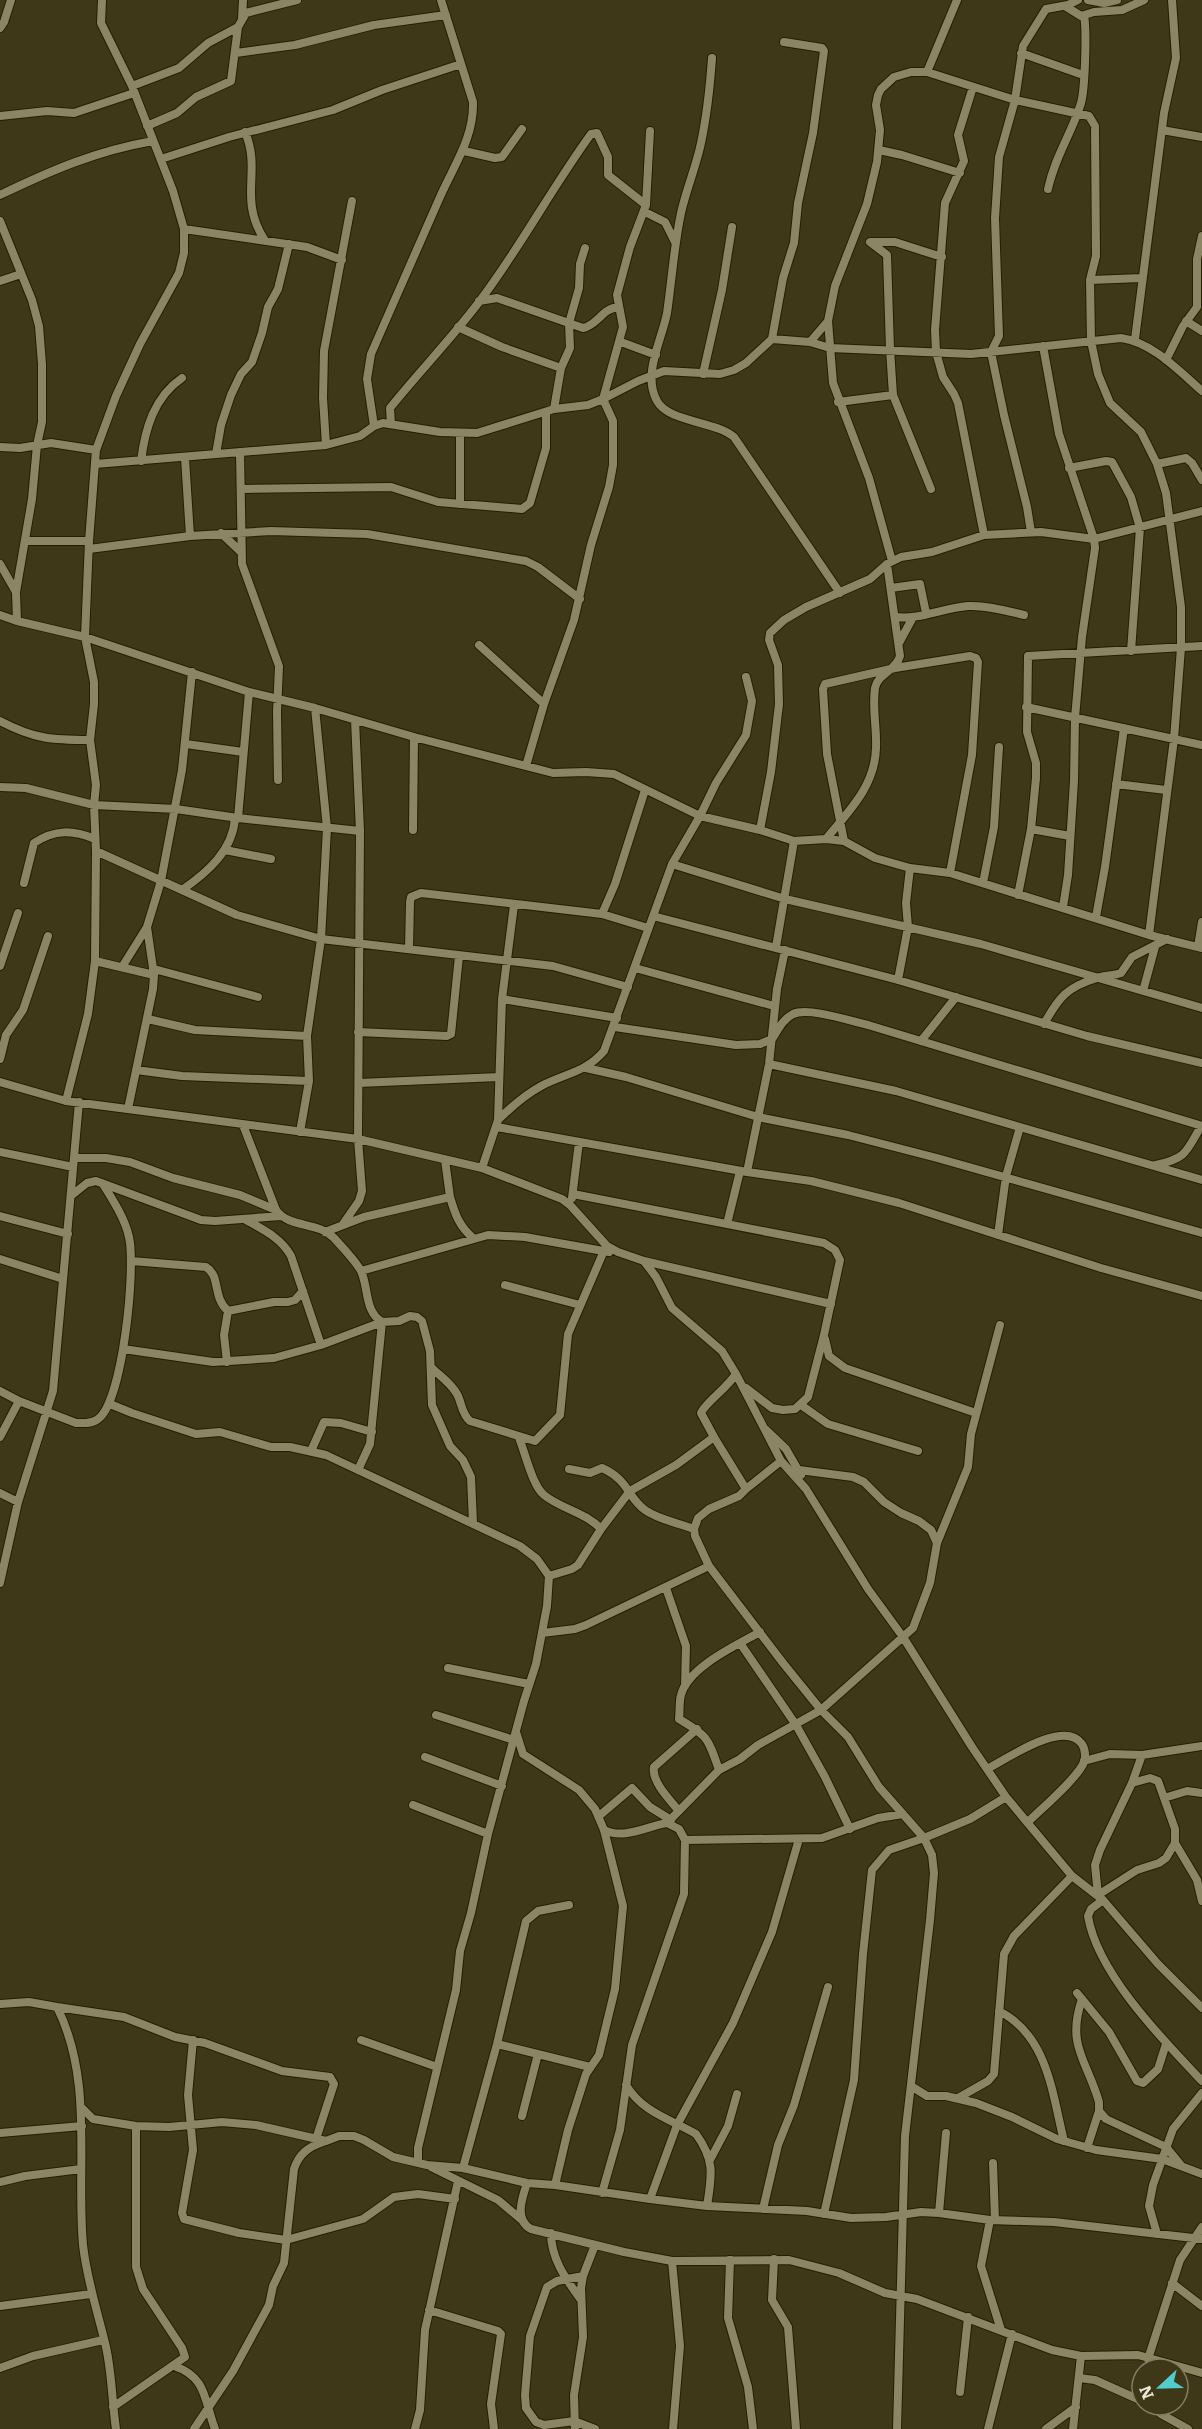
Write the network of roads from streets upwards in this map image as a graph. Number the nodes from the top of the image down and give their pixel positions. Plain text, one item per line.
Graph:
1 (11, 0) edge
2 (102, 0) edge
3 (243, 0) edge
4 (297, 0) edge
5 (441, 0) edge
6 (957, 0) edge
7 (1088, 0) edge
8 (1117, 0) edge
9 (1144, 0) edge
10 (1172, 0) edge
11 (280, 2) edge
12 (1073, 2) edge
13 (446, 15) junction
14 (1084, 16) junction
15 (242, 18) junction
16 (0, 27) edge
17 (238, 27) junction
18 (784, 42) dead end
19 (236, 53) junction
20 (1021, 53) junction
21 (712, 57) dead end
22 (461, 64) junction
23 (927, 72) junction
24 (1083, 75) junction
25 (973, 87) junction
26 (133, 89) junction
27 (1015, 100) junction
28 (1077, 113) junction
29 (0, 116) edge
30 (147, 126) junction
31 (522, 129) dead end
32 (1162, 130) junction
33 (650, 131) dead end
34 (246, 132) junction
35 (1202, 137) edge
36 (153, 141) junction
37 (879, 150) junction
38 (464, 152) junction
39 (161, 159) junction
40 (960, 173) junction
41 (1048, 189) dead end
42 (0, 195) edge
43 (352, 201) dead end
44 (646, 208) junction
45 (0, 221) edge
46 (254, 224) junction
47 (732, 227) dead end
48 (184, 229) junction
49 (1202, 236) edge
50 (246, 237) junction
51 (855, 237) junction
52 (264, 239) junction
53 (675, 242) junction
54 (870, 242) junction
55 (289, 244) junction
56 (585, 248) dead end
57 (942, 256) junction
58 (342, 260) junction
59 (21, 274) junction
60 (1142, 278) junction
61 (1090, 280) junction
62 (0, 281) edge
63 (479, 301) junction
64 (619, 307) junction
65 (828, 321) junction
66 (1186, 321) junction
67 (569, 323) junction
68 (458, 327) junction
69 (1202, 331) edge
70 (772, 339) junction
71 (1135, 339) junction
72 (1091, 341) junction
73 (621, 342) junction
74 (810, 342) junction
75 (1043, 346) junction
76 (830, 348) junction
77 (890, 350) junction
78 (936, 352) junction
79 (991, 352) junction
80 (657, 355) junction
81 (1166, 360) junction
82 (561, 368) junction
83 (704, 374) junction
84 (651, 375) junction
85 (182, 378) dead end
86 (1202, 391) edge
87 (893, 395) junction
88 (603, 399) junction
89 (838, 402) junction
90 (550, 410) junction
91 (391, 424) junction
92 (374, 426) junction
93 (460, 434) junction
94 (37, 445) junction
95 (326, 445) junction
96 (0, 447) edge
97 (96, 450) junction
98 (240, 452) junction
99 (216, 454) junction
100 (185, 458) junction
101 (141, 461) junction
102 (95, 464) junction
103 (1157, 464) junction
104 (1069, 468) junction
105 (1202, 480) edge
106 (242, 489) junction
107 (931, 489) dead end
108 (460, 504) junction
109 (1202, 511) edge
110 (1170, 520) junction
111 (1140, 528) junction
112 (240, 531) junction
113 (1031, 532) junction
114 (221, 533) junction
115 (984, 535) junction
116 (190, 536) junction
117 (1094, 539) junction
118 (25, 541) junction
119 (89, 545) junction
120 (240, 551) junction
121 (890, 563) junction
122 (0, 564) edge
123 (891, 588) junction
124 (16, 592) junction
125 (840, 593) junction
126 (580, 599) junction
127 (926, 614) junction
128 (0, 615) edge
129 (1024, 615) dead end
130 (895, 617) junction
131 (912, 619) junction
132 (17, 621) junction
133 (85, 637) junction
134 (899, 644) junction
135 (479, 645) dead end
136 (1202, 646) edge
137 (1181, 648) junction
138 (1131, 651) junction
139 (1081, 654) junction
140 (895, 668) junction
141 (192, 672) junction
142 (746, 677) dead end
143 (249, 692) junction
144 (277, 699) junction
145 (544, 704) junction
146 (1026, 707) junction
147 (315, 708) junction
148 (1075, 718) junction
149 (355, 720) junction
150 (0, 721) edge
151 (1124, 728) junction
152 (414, 737) junction
153 (1174, 739) junction
154 (90, 740) junction
155 (186, 744) junction
156 (1202, 745) edge
157 (999, 747) dead end
158 (243, 752) junction
159 (526, 766) junction
160 (278, 780) dead end
161 (1116, 784) junction
162 (0, 787) edge
163 (645, 790) junction
164 (1166, 790) junction
165 (94, 805) junction
166 (176, 808) junction
167 (700, 816) junction
168 (237, 818) junction
169 (841, 821) junction
170 (327, 828) junction
171 (413, 830) dead end
172 (760, 830) junction
173 (1031, 830) junction
174 (360, 831) junction
175 (1070, 836) junction
176 (95, 839) junction
177 (826, 839) junction
178 (794, 841) junction
179 (843, 841) junction
180 (225, 850) junction
181 (96, 851) junction
182 (271, 859) dead end
183 (672, 864) junction
184 (910, 868) junction
185 (950, 873) junction
186 (161, 881) junction
187 (24, 882) dead end
188 (983, 884) junction
189 (182, 890) junction
190 (1017, 895) junction
191 (785, 899) junction
192 (514, 905) junction
193 (1063, 907) junction
194 (18, 913) dead end
195 (602, 914) junction
196 (652, 916) junction
197 (1096, 917) junction
198 (1202, 922) edge
199 (147, 927) junction
200 (908, 927) junction
201 (648, 928) junction
202 (48, 936) dead end
203 (1149, 936) junction
204 (321, 939) junction
205 (1167, 939) junction
206 (359, 945) junction
207 (1155, 947) junction
208 (1200, 947) edge
209 (780, 948) junction
210 (409, 949) junction
211 (459, 956) junction
212 (507, 960) junction
213 (95, 961) junction
214 (0, 966) edge
215 (122, 968) junction
216 (636, 968) junction
217 (154, 972) junction
218 (1099, 977) junction
219 (898, 980) junction
220 (628, 987) junction
221 (1143, 991) junction
222 (258, 997) dead end
223 (956, 997) junction
224 (502, 999) junction
225 (774, 1006) junction
226 (1202, 1008) edge
227 (148, 1019) junction
228 (616, 1022) junction
229 (1044, 1024) junction
230 (358, 1032) junction
231 (307, 1036) junction
232 (772, 1039) junction
233 (921, 1041) junction
234 (0, 1059) edge
235 (1202, 1063) edge
236 (769, 1064) junction
237 (586, 1068) junction
238 (136, 1070) junction
239 (499, 1077) junction
240 (309, 1081) junction
241 (0, 1082) edge
242 (359, 1083) junction
243 (66, 1101) junction
244 (79, 1102) junction
245 (128, 1109) junction
246 (758, 1117) junction
247 (498, 1124) junction
248 (243, 1125) junction
249 (1201, 1126) edge
250 (1020, 1127) junction
251 (300, 1132) junction
252 (358, 1139) junction
253 (579, 1142) junction
254 (0, 1152) edge
255 (445, 1160) junction
256 (73, 1163) junction
257 (1152, 1166) junction
258 (482, 1168) junction
259 (743, 1171) junction
260 (1006, 1176) junction
261 (1202, 1180) edge
262 (103, 1184) junction
263 (573, 1194) junction
264 (72, 1195) junction
265 (450, 1197) junction
266 (570, 1205) junction
267 (278, 1213) junction
268 (0, 1216) edge
269 (245, 1219) junction
270 (343, 1224) junction
271 (727, 1224) junction
272 (325, 1232) junction
273 (1202, 1233) edge
274 (68, 1234) junction
275 (998, 1235) junction
276 (473, 1238) junction
277 (618, 1252) junction
278 (603, 1253) junction
279 (0, 1259) edge
280 (131, 1261) junction
281 (644, 1261) junction
282 (361, 1271) junction
283 (63, 1279) junction
284 (505, 1285) dead end
285 (303, 1291) junction
286 (1202, 1296) edge
287 (831, 1304) junction
288 (580, 1305) junction
289 (228, 1311) junction
290 (382, 1322) junction
291 (1000, 1325) dead end
292 (824, 1335) junction
293 (321, 1345) junction
294 (123, 1348) junction
295 (227, 1362) junction
296 (432, 1368) junction
297 (736, 1374) junction
298 (741, 1384) junction
299 (0, 1391) edge
300 (19, 1401) junction
301 (110, 1404) junction
302 (801, 1405) junction
303 (47, 1413) junction
304 (976, 1413) junction
305 (762, 1426) junction
306 (372, 1432) junction
307 (0, 1437) edge
308 (714, 1437) junction
309 (519, 1438) junction
310 (312, 1451) junction
311 (918, 1451) dead end
312 (781, 1461) junction
313 (569, 1469) dead end
314 (358, 1470) junction
315 (799, 1470) junction
316 (746, 1489) junction
317 (806, 1489) junction
318 (630, 1491) junction
319 (0, 1493) edge
320 (18, 1502) junction
321 (473, 1523) junction
322 (601, 1529) junction
323 (694, 1529) junction
324 (937, 1543) junction
325 (709, 1566) junction
326 (549, 1576) junction
327 (0, 1583) edge
328 (666, 1588) junction
329 (760, 1632) junction
330 (542, 1633) junction
331 (903, 1637) junction
332 (740, 1643) junction
333 (448, 1668) dead end
334 (529, 1684) junction
335 (684, 1687) junction
336 (821, 1710) junction
337 (436, 1715) dead end
338 (796, 1725) junction
339 (697, 1729) junction
340 (515, 1736) junction
341 (1202, 1746) edge
342 (1142, 1755) junction
343 (425, 1757) dead end
344 (1084, 1761) junction
345 (987, 1769) junction
346 (719, 1770) junction
347 (1132, 1783) junction
348 (502, 1786) junction
349 (1202, 1793) edge
350 (1006, 1797) junction
351 (1164, 1798) junction
352 (413, 1805) dead end
353 (679, 1811) junction
354 (903, 1814) junction
355 (598, 1816) junction
356 (669, 1821) junction
357 (1028, 1822) junction
358 (850, 1829) junction
359 (604, 1830) junction
360 (488, 1834) junction
361 (924, 1838) junction
362 (799, 1839) junction
363 (685, 1840) junction
364 (1175, 1843) junction
365 (1072, 1876) junction
366 (1100, 1897) junction
367 (1202, 1901) edge
368 (569, 1905) dead end
369 (828, 1987) dead end
370 (0, 2004) edge
371 (57, 2007) junction
372 (1202, 2008) edge
373 (999, 2011) junction
374 (193, 2040) junction
375 (361, 2040) dead end
376 (497, 2044) junction
377 (1166, 2044) junction
378 (538, 2054) junction
379 (437, 2067) junction
380 (590, 2067) junction
381 (1202, 2081) edge
382 (626, 2085) junction
383 (911, 2086) junction
384 (1202, 2093) edge
385 (737, 2094) dead end
386 (958, 2098) junction
387 (82, 2108) junction
388 (1099, 2111) junction
389 (522, 2116) dead end
390 (190, 2124) junction
391 (677, 2125) junction
392 (82, 2126) junction
393 (136, 2126) junction
394 (0, 2133) edge
395 (946, 2133) dead end
396 (316, 2139) junction
397 (326, 2141) junction
398 (1064, 2141) junction
399 (1166, 2147) junction
400 (1087, 2148) junction
401 (1162, 2159) junction
402 (710, 2160) junction
403 (993, 2163) dead end
404 (423, 2164) junction
405 (1181, 2165) junction
406 (463, 2168) junction
407 (81, 2169) junction
408 (1202, 2174) edge
409 (458, 2181) junction
410 (0, 2182) edge
411 (526, 2183) junction
412 (555, 2185) junction
413 (602, 2193) junction
414 (455, 2199) junction
415 (650, 2199) junction
416 (707, 2206) junction
417 (763, 2209) junction
418 (939, 2213) junction
419 (824, 2214) junction
420 (902, 2214) junction
421 (886, 2217) junction
422 (992, 2220) junction
423 (523, 2222) junction
424 (1202, 2227) edge
425 (901, 2230) junction
426 (551, 2233) junction
427 (1157, 2234) junction
428 (1198, 2239) edge
429 (286, 2240) junction
430 (595, 2245) junction
431 (730, 2259) junction
432 (774, 2259) junction
433 (672, 2261) junction
434 (583, 2276) junction
435 (567, 2281) junction
436 (1172, 2283) junction
437 (90, 2294) junction
438 (899, 2295) junction
439 (581, 2300) junction
440 (0, 2306) edge
441 (1202, 2306) edge
442 (429, 2310) junction
443 (968, 2317) junction
444 (1001, 2330) junction
445 (1012, 2334) junction
446 (104, 2340) junction
447 (1081, 2356) junction
448 (1142, 2357) edge
449 (1148, 2357) edge
450 (174, 2366) junction
451 (0, 2368) edge
452 (1079, 2378) junction
453 (960, 2392) dead end
454 (1130, 2396) edge
455 (113, 2407) junction
456 (1076, 2407) junction
457 (208, 2410) junction
458 (1166, 2417) edge
459 (574, 2425) edge
460 (197, 2428) edge
461 (116, 2429) edge
462 (215, 2429) edge
463 (415, 2429) edge
464 (494, 2429) edge
465 (595, 2429) edge
466 (673, 2429) edge
467 (753, 2429) edge
468 (796, 2429) edge
469 (897, 2429) edge
470 (988, 2429) edge
471 (1046, 2429) edge
472 (1073, 2429) edge
473 (1188, 2429) edge

1 - 16 street
2 - 26 street
3 - 15 street
4 - 11 street
5 - 13 street
6 - 23 street
7 - 8 street
9 - 14 street
10 - 32 street
11 - 15 street
12 - 14 street
12 - 20 street
13 - 19 street
13 - 22 street
14 - 24 street
15 - 17 street
17 - 19 street
17 - 26 street
18 - 70 street
19 - 30 street
20 - 24 street
20 - 27 street
21 - 53 street
22 - 34 street
22 - 38 street
23 - 25 street
23 - 37 street
24 - 28 street
25 - 27 street
25 - 40 street
26 - 29 street
26 - 30 street
27 - 28 street
27 - 79 street
28 - 41 street
28 - 61 street
30 - 36 street
31 - 38 street
32 - 35 street
32 - 60 street
33 - 44 street
34 - 39 street
34 - 46 street
36 - 39 street
36 - 42 street
37 - 40 street
37 - 51 street
38 - 92 street
39 - 48 street
40 - 57 street
43 - 58 street
44 - 53 street
44 - 63 street
44 - 64 street
45 - 59 street
46 - 50 street
46 - 52 street
47 - 83 street
48 - 50 street
48 - 97 street
49 - 66 street
50 - 52 street
51 - 54 street
51 - 65 street
52 - 55 street
53 - 80 street
54 - 57 street
54 - 77 street
55 - 58 street
55 - 99 street
56 - 67 street
57 - 78 street
58 - 95 street
59 - 62 street
59 - 94 street
60 - 61 street
60 - 71 street
61 - 72 street
63 - 67 street
63 - 68 street
64 - 67 street
64 - 73 street
65 - 74 street
65 - 76 street
66 - 69 street
66 - 81 street
67 - 82 street
68 - 82 street
68 - 91 street
70 - 74 street
70 - 83 street
71 - 72 street
71 - 81 street
72 - 75 street
72 - 103 street
73 - 80 street
73 - 88 street
74 - 76 street
75 - 79 street
75 - 104 street
76 - 77 street
76 - 89 street
77 - 78 street
77 - 87 street
78 - 79 street
78 - 115 street
79 - 113 street
80 - 84 street
81 - 86 street
82 - 90 street
83 - 84 street
84 - 88 street
84 - 125 street
85 - 101 street
87 - 89 street
87 - 107 street
88 - 90 street
88 - 126 street
89 - 121 street
90 - 93 street
90 - 108 street
91 - 92 street
91 - 93 street
92 - 95 street
93 - 108 street
94 - 96 street
94 - 97 street
94 - 118 street
95 - 98 street
97 - 102 street
98 - 99 street
98 - 106 street
99 - 100 street
100 - 101 street
100 - 116 street
101 - 102 street
102 - 119 street
103 - 105 street
103 - 110 street
104 - 111 street
104 - 117 street
106 - 108 street
106 - 112 street
109 - 110 street
110 - 111 street
110 - 137 street
111 - 117 street
111 - 138 street
112 - 114 street
112 - 120 street
112 - 126 street
113 - 115 street
113 - 117 street
114 - 116 street
114 - 120 street
115 - 121 street
116 - 119 street
117 - 139 street
118 - 119 street
118 - 124 street
119 - 133 street
120 - 144 street
121 - 123 street
121 - 125 street
122 - 124 street
123 - 127 street
123 - 130 street
124 - 132 street
125 - 172 street
126 - 145 street
127 - 129 street
127 - 131 street
128 - 132 street
130 - 131 street
130 - 134 street
131 - 134 street
132 - 133 street
133 - 141 street
133 - 154 street
134 - 140 street
135 - 145 street
136 - 137 street
137 - 138 street
137 - 153 street
138 - 139 street
139 - 146 street
139 - 148 street
140 - 169 street
140 - 169 street
140 - 185 street
141 - 143 street
141 - 155 street
142 - 167 street
143 - 144 street
143 - 158 street
144 - 147 street
144 - 160 street
145 - 159 street
146 - 148 street
146 - 173 street
147 - 149 street
147 - 170 street
148 - 151 street
148 - 175 street
149 - 152 street
149 - 174 street
150 - 154 street
151 - 153 street
151 - 161 street
152 - 159 street
152 - 171 street
153 - 156 street
153 - 164 street
154 - 165 street
155 - 158 street
155 - 166 street
157 - 188 street
158 - 168 street
159 - 163 street
161 - 164 street
161 - 197 street
162 - 165 street
163 - 167 street
163 - 195 street
164 - 203 street
165 - 166 street
165 - 176 street
166 - 168 street
166 - 186 street
167 - 172 street
167 - 183 street
168 - 170 street
168 - 180 street
169 - 177 street
169 - 179 street
170 - 174 street
170 - 204 street
172 - 178 street
173 - 175 street
173 - 190 street
174 - 206 street
175 - 193 street
176 - 181 street
176 - 187 street
177 - 178 street
177 - 179 street
178 - 191 street
179 - 184 street
180 - 182 street
180 - 189 street
181 - 186 street
181 - 213 street
183 - 191 street
183 - 196 street
184 - 185 street
184 - 200 street
185 - 188 street
186 - 189 street
186 - 199 street
188 - 190 street
189 - 204 street
190 - 193 street
191 - 200 street
191 - 209 street
192 - 195 street
192 - 210 street
192 - 212 street
193 - 197 street
194 - 214 street
195 - 201 street
196 - 201 street
196 - 209 street
197 - 203 street
198 - 208 street
199 - 215 street
199 - 217 street
200 - 218 street
200 - 219 street
201 - 216 street
202 - 234 street
203 - 205 street
204 - 206 street
204 - 231 street
205 - 207 street
205 - 208 street
206 - 210 street
206 - 230 street
207 - 218 street
207 - 221 street
209 - 219 street
209 - 225 street
210 - 211 street
211 - 212 street
211 - 230 street
212 - 220 street
212 - 224 street
213 - 215 street
213 - 243 street
215 - 217 street
216 - 220 street
216 - 225 street
217 - 222 street
217 - 227 street
218 - 221 street
218 - 229 street
219 - 223 street
220 - 228 street
221 - 226 street
223 - 229 street
223 - 233 street
224 - 228 street
224 - 239 street
225 - 232 street
227 - 231 street
227 - 238 street
228 - 232 street
228 - 237 street
229 - 235 street
230 - 242 street
231 - 240 street
232 - 233 street
232 - 236 street
233 - 249 street
236 - 246 street
236 - 250 street
237 - 246 street
237 - 247 street
238 - 240 street
238 - 245 street
239 - 242 street
239 - 247 street
240 - 251 street
241 - 243 street
242 - 252 street
243 - 244 street
244 - 245 street
244 - 256 street
245 - 248 street
246 - 259 street
246 - 260 street
247 - 253 street
247 - 258 street
248 - 251 street
248 - 267 street
249 - 257 street
250 - 257 street
250 - 260 street
251 - 252 street
252 - 255 street
252 - 270 street
253 - 259 street
253 - 263 street
254 - 256 street
255 - 258 street
255 - 265 street
256 - 264 street
256 - 267 street
257 - 261 street
258 - 266 street
259 - 271 street
259 - 275 street
260 - 273 street
260 - 275 street
262 - 264 street
262 - 269 street
262 - 280 street
263 - 266 street
263 - 271 street
264 - 274 street
265 - 270 street
265 - 276 street
266 - 277 street
267 - 269 street
267 - 272 street
268 - 274 street
269 - 285 street
270 - 272 street
271 - 287 street
272 - 282 street
274 - 283 street
275 - 286 street
276 - 278 street
276 - 282 street
277 - 278 street
277 - 281 street
278 - 288 street
279 - 283 street
280 - 289 street
280 - 294 street
281 - 287 street
281 - 297 street
282 - 290 street
283 - 303 street
284 - 288 street
285 - 289 street
285 - 293 street
287 - 292 street
288 - 309 street
289 - 295 street
290 - 293 street
290 - 296 street
290 - 306 street
291 - 304 street
292 - 302 street
292 - 304 street
293 - 295 street
294 - 295 street
294 - 301 street
296 - 309 street
296 - 321 street
297 - 298 street
297 - 308 street
298 - 302 street
298 - 305 street
299 - 300 street
300 - 303 street
300 - 307 street
301 - 303 street
301 - 310 street
302 - 311 street
303 - 320 street
304 - 324 street
305 - 312 street
305 - 315 street
306 - 310 street
306 - 314 street
308 - 316 street
308 - 318 street
309 - 322 street
310 - 314 street
312 - 316 street
312 - 317 street
313 - 318 street
314 - 321 street
315 - 317 street
315 - 324 street
316 - 323 street
317 - 331 street
318 - 322 street
318 - 323 street
319 - 320 street
320 - 327 street
321 - 326 street
322 - 326 street
323 - 325 street
324 - 331 street
325 - 328 street
325 - 329 street
326 - 330 street
328 - 330 street
328 - 335 street
329 - 332 street
329 - 336 street
330 - 334 street
331 - 336 street
331 - 345 street
332 - 335 street
332 - 338 street
333 - 334 street
334 - 340 street
335 - 339 street
336 - 338 street
336 - 354 street
337 - 340 street
338 - 346 street
338 - 358 street
339 - 346 street
339 - 353 street
340 - 348 street
340 - 355 street
341 - 342 street
342 - 344 street
342 - 347 street
343 - 348 street
344 - 345 street
344 - 357 street
345 - 350 street
346 - 353 street
347 - 351 street
347 - 366 street
348 - 360 street
349 - 351 street
350 - 357 street
350 - 361 street
351 - 364 street
352 - 360 street
353 - 356 street
354 - 358 street
354 - 361 street
355 - 356 street
355 - 359 street
356 - 359 street
356 - 363 street
357 - 365 street
358 - 362 street
359 - 380 street
360 - 379 street
361 - 383 street
361 - 419 street
362 - 363 street
362 - 391 street
363 - 382 street
364 - 366 street
364 - 367 street
365 - 366 street
365 - 373 street
366 - 372 street
366 - 377 street
368 - 376 street
369 - 417 street
370 - 371 street
371 - 374 street
371 - 387 street
373 - 386 street
373 - 398 street
374 - 390 street
374 - 396 street
375 - 379 street
376 - 378 street
376 - 406 street
377 - 381 street
377 - 388 street
378 - 380 street
378 - 389 street
379 - 404 street
380 - 412 street
382 - 391 street
382 - 413 street
383 - 386 street
383 - 420 street
384 - 399 street
385 - 402 street
386 - 398 street
387 - 392 street
387 - 393 street
388 - 399 street
388 - 400 street
390 - 393 street
390 - 396 street
390 - 429 street
391 - 402 street
391 - 415 street
392 - 394 street
392 - 407 street
393 - 450 street
395 - 418 street
396 - 397 street
397 - 404 street
397 - 429 street
398 - 400 street
399 - 401 street
399 - 405 street
400 - 401 street
401 - 405 street
401 - 427 street
402 - 416 street
403 - 422 street
404 - 406 street
404 - 409 street
405 - 408 street
406 - 411 street
407 - 410 street
407 - 437 street
409 - 414 street
409 - 423 street
411 - 412 street
411 - 423 street
412 - 413 street
413 - 415 street
414 - 429 street
414 - 442 street
415 - 416 street
416 - 417 street
417 - 419 street
418 - 420 street
418 - 422 street
419 - 421 street
420 - 421 street
420 - 425 street
421 - 425 street
422 - 427 street
422 - 444 street
423 - 426 street
424 - 428 street
425 - 438 street
426 - 430 street
426 - 435 street
427 - 428 street
428 - 436 street
429 - 457 street
430 - 433 street
430 - 434 street
431 - 432 street
431 - 433 street
431 - 467 street
432 - 438 street
432 - 468 street
433 - 466 street
434 - 435 street
434 - 439 street
435 - 439 street
435 - 459 street
436 - 441 street
436 - 449 street
437 - 440 street
437 - 446 street
438 - 443 street
438 - 469 street
439 - 459 street
442 - 463 street
442 - 464 street
443 - 444 street
443 - 453 street
444 - 445 street
445 - 447 street
445 - 470 street
446 - 451 street
446 - 455 street
447 - 448 street
447 - 452 street
450 - 455 street
450 - 457 street
452 - 454 street
452 - 456 street
455 - 461 street
456 - 471 street
456 - 472 street
457 - 460 street
457 - 462 street
458 - 473 street
459 - 465 street

